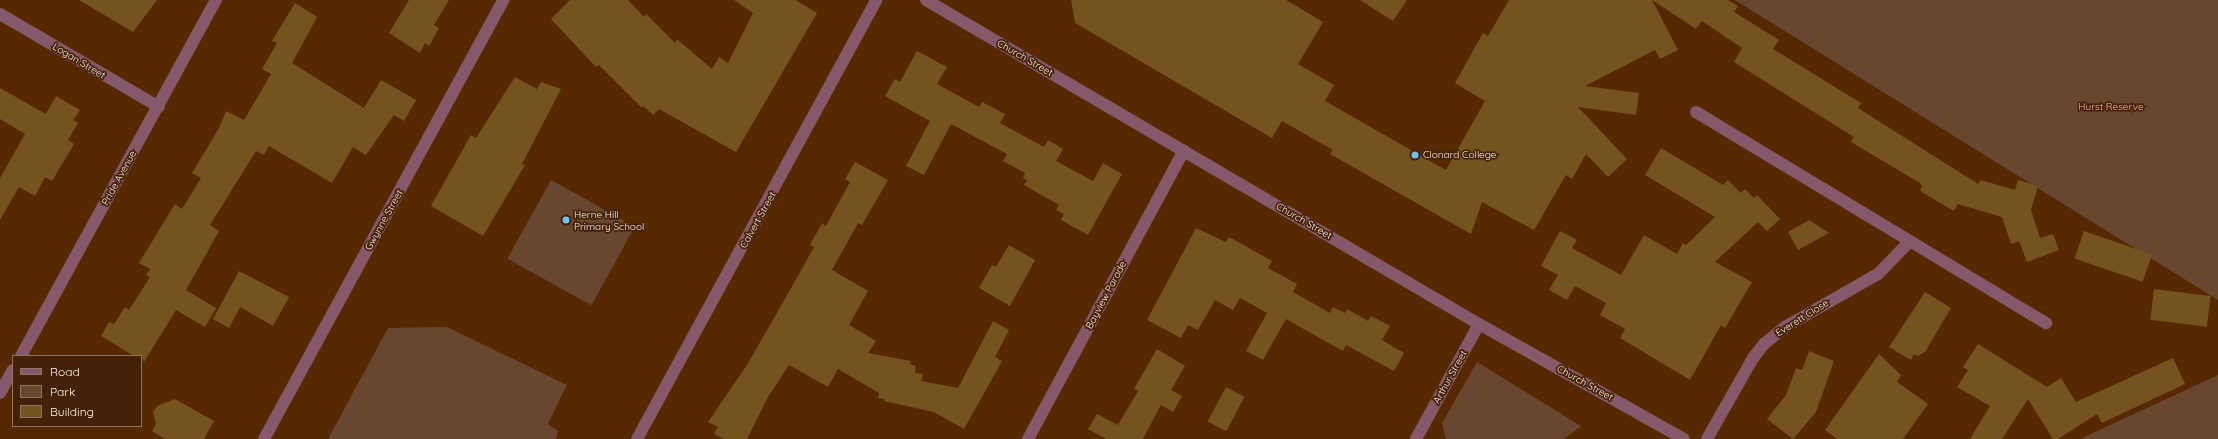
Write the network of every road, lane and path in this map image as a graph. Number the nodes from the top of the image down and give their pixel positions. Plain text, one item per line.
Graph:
1 (216, 0) edge
2 (503, 0) edge
3 (876, 0) edge
4 (926, 0) edge
5 (0, 14) edge
6 (158, 107) junction
7 (1696, 112) dead end
8 (1184, 151) junction
9 (1910, 241) junction
10 (1479, 324) junction
11 (2046, 324) dead end
12 (22, 355) edge
13 (12, 372) edge
14 (0, 393) edge
15 (1421, 436) edge
16 (264, 439) edge
17 (637, 439) edge
18 (1028, 439) edge
19 (1684, 439) edge
20 (1707, 439) edge

1 - 6 street, Pride Avenue
2 - 16 street, Gwynne Street
3 - 17 street, Calvert Street
4 - 8 street, Church Street
5 - 6 street, Logan Street
6 - 12 street, Pride Avenue
7 - 9 street
8 - 10 street, Church Street
8 - 18 street, Bayview Parade
9 - 11 street
9 - 20 street, Everett Close
10 - 15 street, Arthur Street
10 - 19 street, Church Street
13 - 14 street

